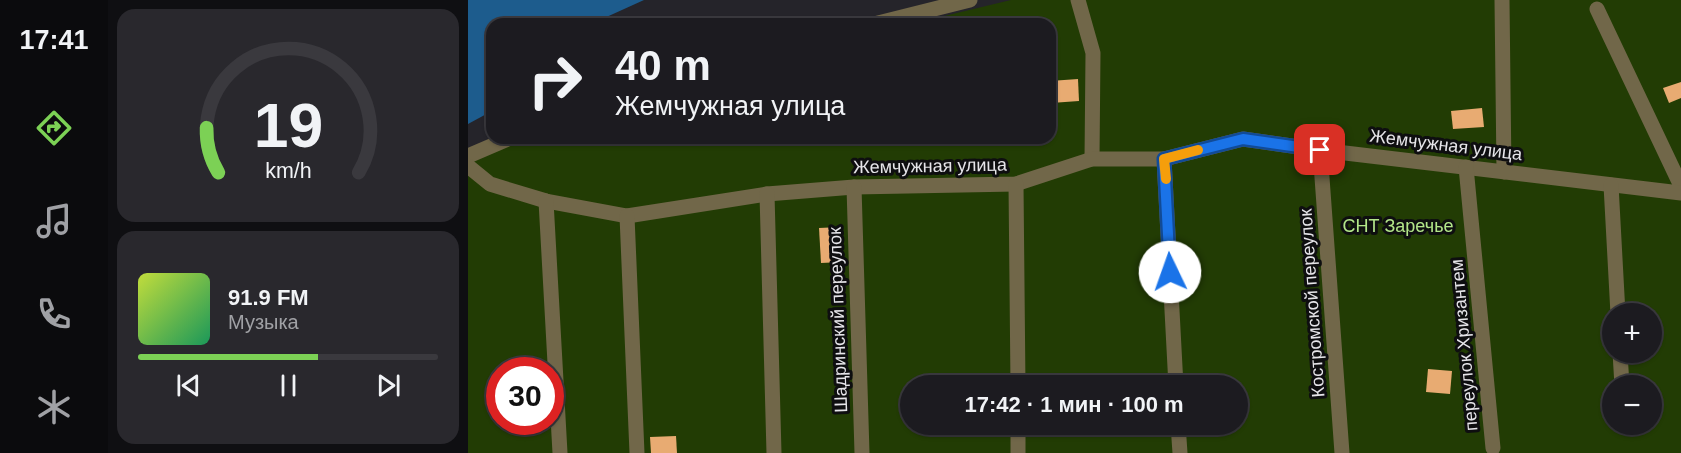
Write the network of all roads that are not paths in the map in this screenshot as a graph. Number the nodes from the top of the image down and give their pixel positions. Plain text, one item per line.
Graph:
1 (970, 0) edge
2 (1078, 0) edge
3 (1502, 0) edge
4 (1597, 9) dead end
5 (898, 18) edge
6 (496, 144) edge
7 (1320, 150) junction
8 (468, 156) edge
9 (1092, 159) junction
10 (1164, 159) junction
11 (468, 166) edge
12 (1466, 167) junction
13 (1504, 172) junction
14 (1016, 184) junction
15 (1611, 185) junction
16 (1681, 186) edge
17 (854, 187) junction
18 (1681, 193) edge
19 (767, 194) junction
20 (546, 201) junction
21 (627, 216) junction
22 (1617, 303) edge
23 (1018, 375) edge
24 (1175, 375) edge
25 (1018, 435) edge
26 (1179, 435) edge
27 (1493, 448) dead end
28 (560, 453) edge
29 (638, 453) edge
30 (774, 453) edge
31 (862, 453) edge
32 (1018, 453) edge
33 (1180, 453) edge
34 (1342, 453) edge

1 - 5 street
2 - 9 street
3 - 13 street
4 - 16 street
6 - 8 street
7 - 10 street, Жемчужная улица
7 - 12 street, Жемчужная улица
7 - 34 street, Костромской переулок
9 - 10 street, Жемчужная улица
9 - 14 street, Жемчужная улица
10 - 24 street
11 - 20 street, Жемчужная улица
12 - 13 street, Жемчужная улица
12 - 27 street, переулок Хризантем
13 - 15 street, Жемчужная улица
14 - 17 street, Жемчужная улица
14 - 23 street
15 - 18 street, Жемчужная улица
15 - 22 street
17 - 19 street, Жемчужная улица
17 - 31 street, Шадринский переулок
19 - 21 street, Жемчужная улица
19 - 30 street
20 - 21 street, Жемчужная улица
20 - 28 street
21 - 29 street
25 - 32 street
26 - 33 street

